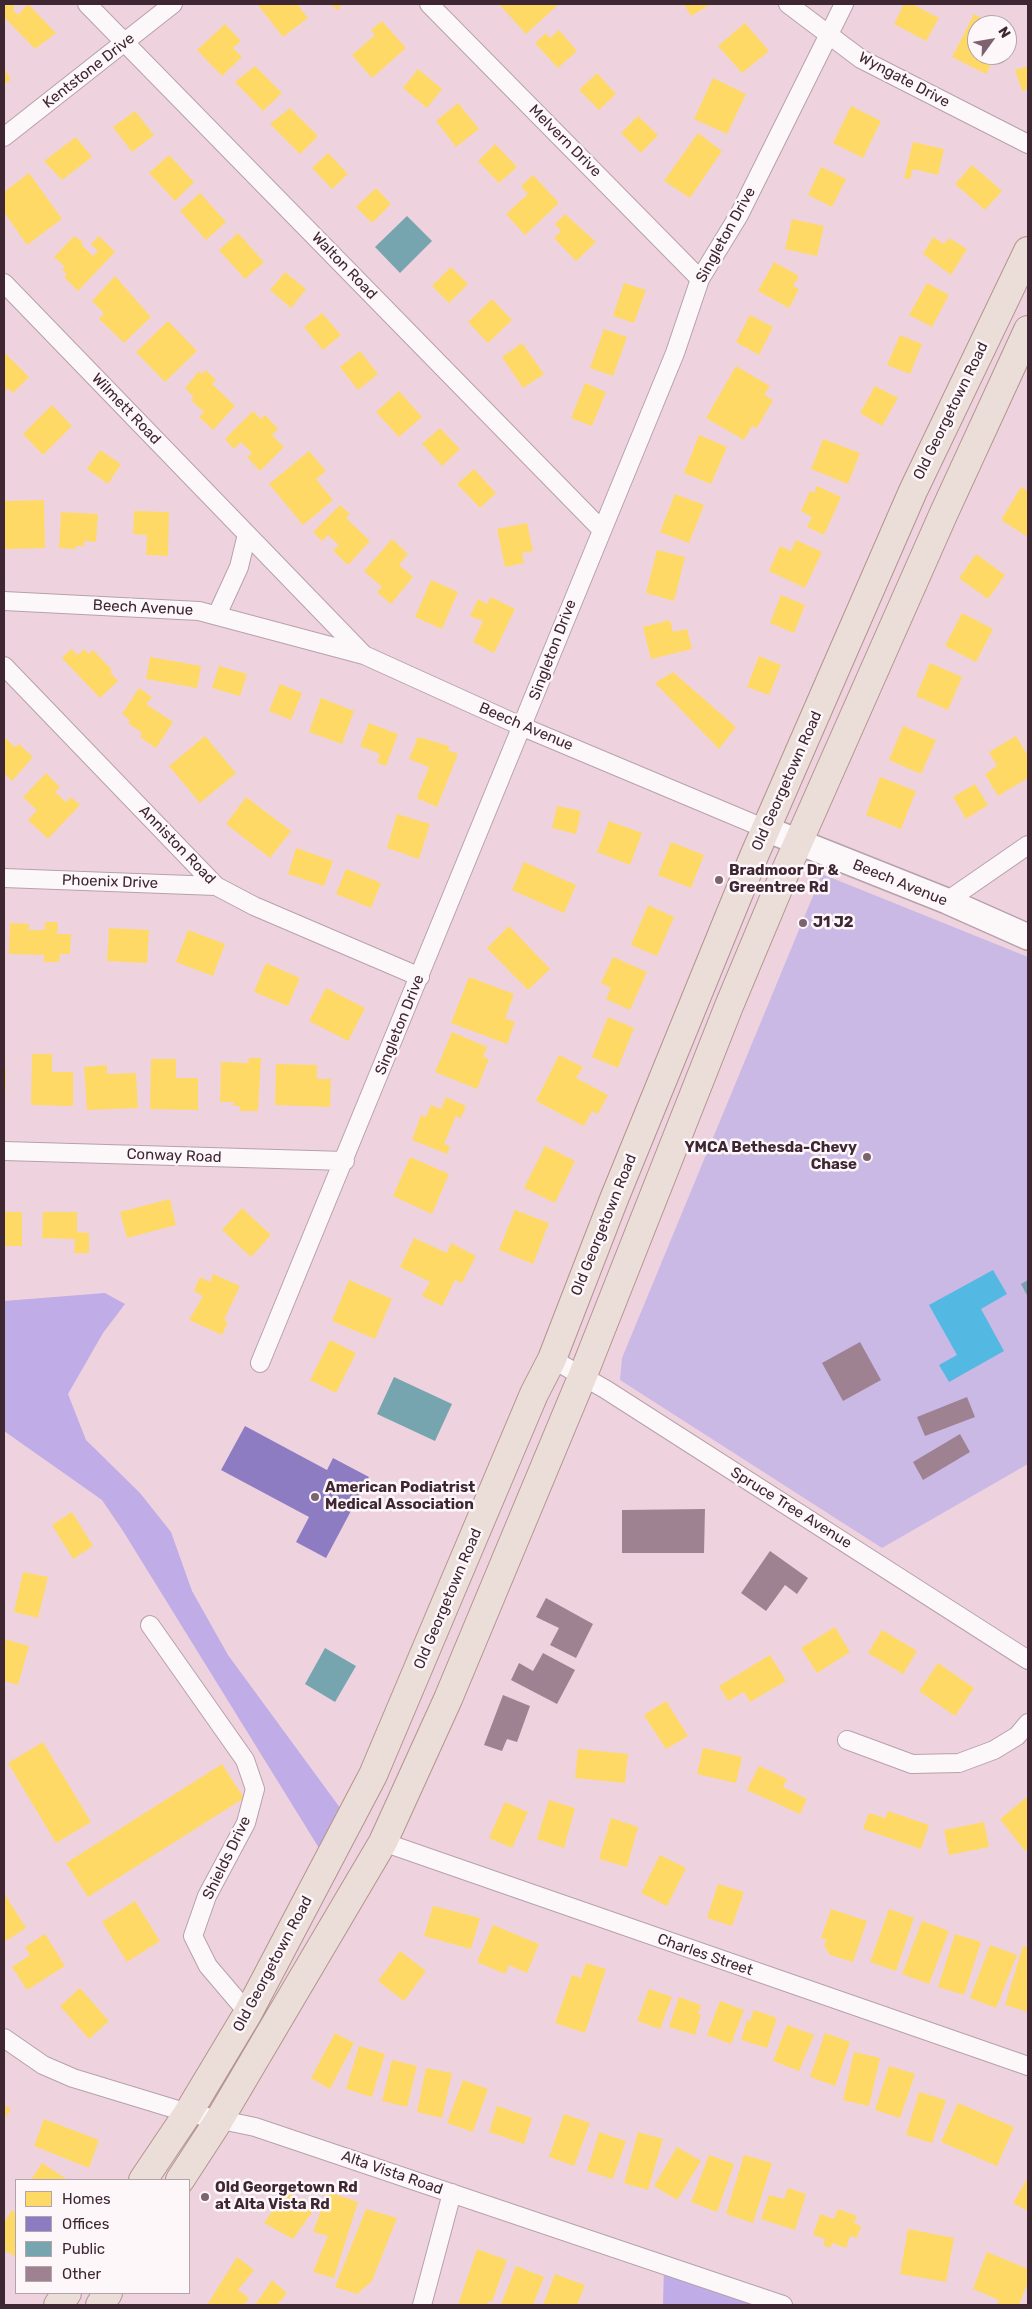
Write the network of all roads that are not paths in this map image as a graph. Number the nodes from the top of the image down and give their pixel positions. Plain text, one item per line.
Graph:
1 (87, 4) edge
2 (173, 4) edge
3 (429, 4) edge
4 (788, 4) edge
5 (844, 4) edge
6 (828, 36) junction
7 (125, 43) junction
8 (4, 137) edge
9 (1028, 144) edge
10 (1028, 251) edge
11 (700, 278) junction
12 (4, 283) edge
13 (1028, 330) edge
14 (601, 529) junction
15 (247, 534) junction
16 (4, 601) edge
17 (217, 615) junction
18 (364, 655) junction
19 (4, 666) edge
20 (523, 727) junction
21 (766, 829) junction
22 (799, 842) junction
23 (1028, 844) edge
24 (4, 878) edge
25 (216, 886) junction
26 (946, 901) junction
27 (1028, 938) edge
28 (420, 977) junction
29 (4, 1151) edge
30 (344, 1161) junction
31 (552, 1359) junction
32 (260, 1362) dead end
33 (583, 1375) junction
34 (150, 1625) dead end
35 (1028, 1660) edge
36 (1028, 1723) edge
37 (847, 1740) dead end
38 (384, 1842) junction
39 (248, 2013) junction
40 (4, 2038) edge
41 (1028, 2066) edge
42 (188, 2113) junction
43 (219, 2120) junction
44 (144, 2179) edge
45 (181, 2179) edge
46 (452, 2193) junction
47 (66, 2294) edge
48 (107, 2294) edge
49 (777, 2304) edge
50 (58, 2305) edge
51 (100, 2305) edge
52 (422, 2305) edge

1 - 7 street, Walton Road
2 - 7 street, Kentstone Drive
3 - 11 street, Melvern Drive
4 - 6 street, Wyngate Drive
5 - 6 street, Singleton Drive
6 - 9 street, Wyngate Drive
6 - 11 street, Singleton Drive
7 - 8 street, Kentstone Drive
7 - 14 street, Walton Road
10 - 21 main road, Old Georgetown Road
11 - 14 street, Singleton Drive
12 - 15 street, Wilmett Road
13 - 22 main road, Old Georgetown Road
14 - 20 street, Singleton Drive
15 - 17 street
15 - 18 street, Wilmett Road
16 - 17 street, Beech Avenue
17 - 18 street, Beech Avenue
18 - 20 street, Beech Avenue
19 - 25 street, Anniston Road
20 - 21 street, Beech Avenue
20 - 28 street, Singleton Drive
21 - 22 street, Beech Avenue
21 - 31 main road, Old Georgetown Road
22 - 26 street, Beech Avenue
22 - 33 main road, Old Georgetown Road
23 - 26 street
24 - 25 street, Phoenix Drive
25 - 28 street, Anniston Road
26 - 27 street, Beech Avenue
28 - 30 street, Singleton Drive
29 - 30 street, Conway Road
30 - 32 street, Singleton Drive
31 - 33 street, Spruce Tree Avenue
31 - 39 main road, Old Georgetown Road
33 - 35 street, Spruce Tree Avenue
33 - 38 main road, Old Georgetown Road
34 - 39 street, Shields Drive
36 - 37 street
38 - 41 street, Charles Street
38 - 43 main road, Old Georgetown Road
39 - 42 main road, Old Georgetown Road
40 - 42 street, Alta Vista Road
42 - 43 street, Alta Vista Road
42 - 44 main road, Old Georgetown Road
43 - 45 main road, Old Georgetown Road
43 - 46 street, Alta Vista Road
46 - 49 street, Alta Vista Road
46 - 52 street
47 - 50 main road
48 - 51 main road

